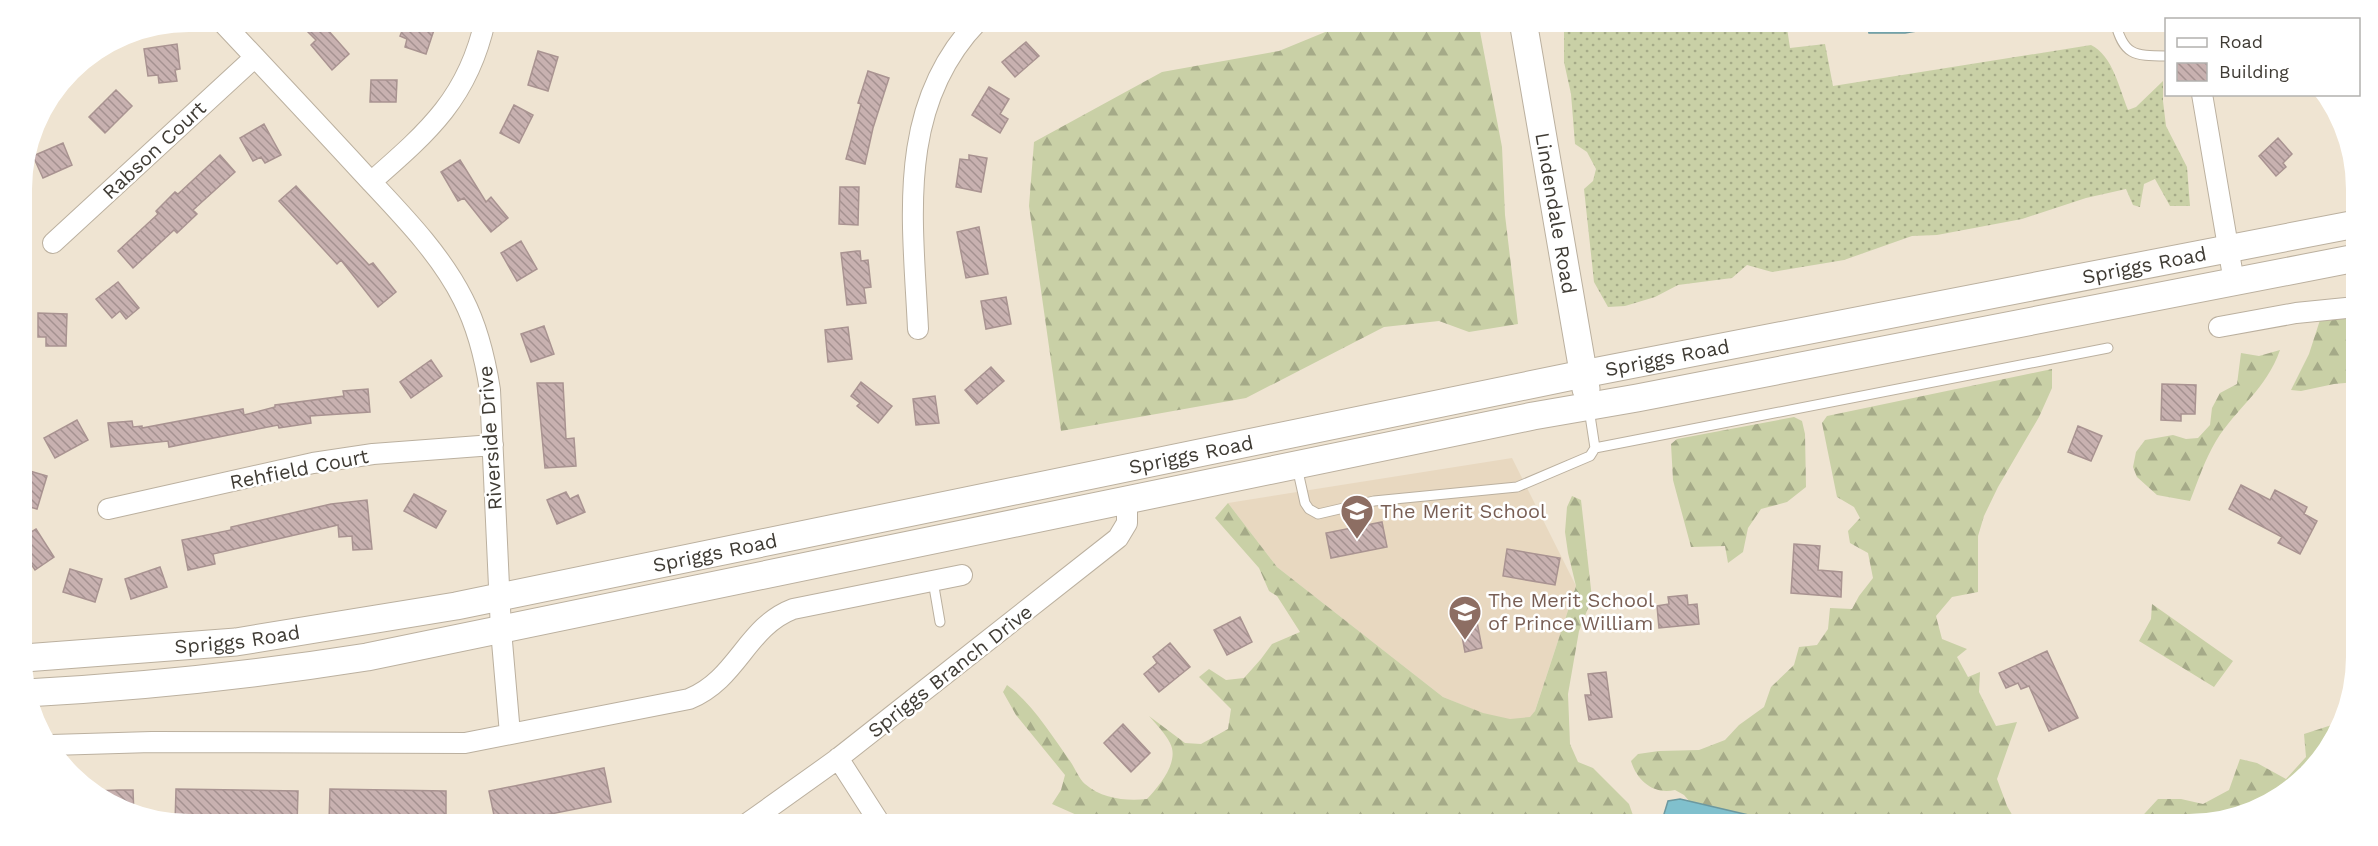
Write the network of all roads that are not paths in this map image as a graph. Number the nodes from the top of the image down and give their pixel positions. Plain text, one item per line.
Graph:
1 (232, 32) edge
2 (482, 32) edge
3 (969, 32) edge
4 (1524, 32) edge
5 (2118, 32) edge
6 (2165, 56) edge
7 (255, 57) junction
8 (2202, 96) edge
9 (371, 182) junction
10 (2346, 226) edge
11 (53, 243) dead end
12 (2228, 249) junction
13 (2346, 260) edge
14 (2234, 282) junction
15 (2346, 308) edge
16 (2219, 327) dead end
17 (918, 329) dead end
18 (2108, 348) dead end
19 (1583, 374) junction
20 (1589, 406) junction
21 (493, 445) junction
22 (1595, 448) junction
23 (1296, 464) junction
24 (1127, 499) junction
25 (108, 509) dead end
26 (962, 575) dead end
27 (933, 581) junction
28 (499, 596) junction
29 (940, 622) dead end
30 (501, 630) junction
31 (32, 657) edge
32 (36, 692) edge
33 (510, 734) junction
34 (58, 745) edge
35 (838, 758) junction
36 (760, 814) edge
37 (874, 814) edge

1 - 7 street, Riverside Drive
2 - 9 street
3 - 17 street
4 - 19 main road, Lindendale Road
5 - 6 lane
7 - 9 street, Riverside Drive
7 - 11 street, Rabson Court
8 - 12 street
9 - 21 street, Riverside Drive
10 - 12 main road, Spriggs Road
12 - 14 street
12 - 19 main road, Spriggs Road
13 - 14 main road, Spriggs Road
14 - 20 main road, Spriggs Road
15 - 16 street
18 - 22 lane
19 - 20 main road, Lindendale Road
19 - 28 main road, Spriggs Road
20 - 22 lane
20 - 23 main road, Spriggs Road
21 - 25 street, Rehfield Court
21 - 28 street, Riverside Drive
22 - 23 lane
23 - 24 main road, Spriggs Road
24 - 30 main road, Spriggs Road
24 - 35 street, Spriggs Branch Drive
26 - 27 street
27 - 29 lane
27 - 33 street
28 - 30 street, Riverside Drive
28 - 31 main road, Spriggs Road
30 - 32 main road, Spriggs Road
30 - 33 street, Riverside Drive
33 - 34 street
35 - 36 street, Spriggs Branch Drive
35 - 37 street

